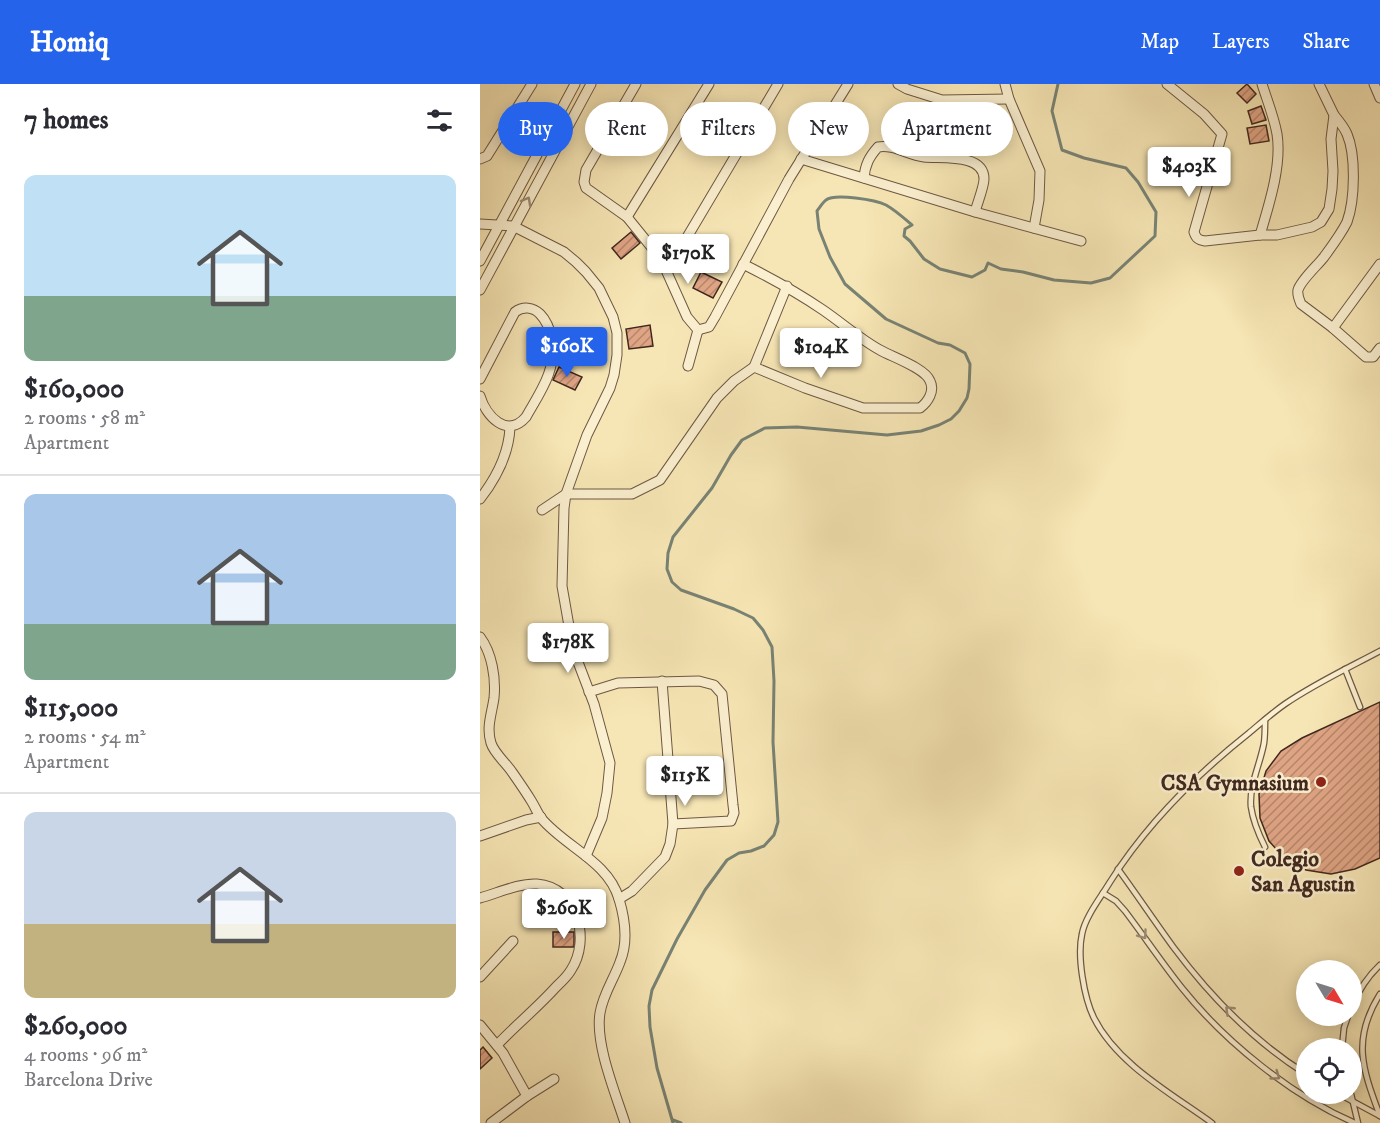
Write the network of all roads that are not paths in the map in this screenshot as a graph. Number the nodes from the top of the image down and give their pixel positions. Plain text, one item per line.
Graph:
1 (532, 84) edge
2 (576, 84) edge
3 (591, 84) edge
4 (636, 84) edge
5 (709, 84) edge
6 (777, 84) edge
7 (848, 84) edge
8 (898, 84) edge
9 (1005, 84) edge
10 (1167, 84) edge
11 (1262, 84) edge
12 (1319, 84) edge
13 (1374, 84) edge
14 (1380, 98) edge
15 (1009, 99) junction
16 (1334, 115) junction
17 (480, 159) edge
18 (801, 159) junction
19 (864, 178) junction
20 (975, 212) junction
21 (627, 217) junction
22 (480, 224) edge
23 (499, 225) junction
24 (513, 226) junction
25 (1034, 228) junction
26 (1260, 235) junction
27 (1081, 241) dead end
28 (480, 261) edge
29 (743, 264) junction
30 (1380, 264) edge
31 (667, 271) junction
32 (787, 286) junction
33 (480, 290) edge
34 (1333, 328) junction
35 (698, 330) junction
36 (1380, 348) edge
37 (688, 366) dead end
38 (754, 366) junction
39 (480, 379) edge
40 (480, 396) edge
41 (510, 427) junction
42 (566, 494) junction
43 (480, 498) edge
44 (542, 510) dead end
45 (480, 637) edge
46 (1380, 651) edge
47 (1345, 669) junction
48 (662, 681) junction
49 (589, 692) junction
50 (1360, 707) dead end
51 (1265, 720) junction
52 (541, 817) junction
53 (673, 824) junction
54 (481, 835) edge
55 (1265, 847) dead end
56 (586, 856) junction
57 (1118, 869) junction
58 (1104, 893) junction
59 (480, 898) edge
60 (619, 898) junction
61 (513, 941) dead end
62 (1380, 965) edge
63 (480, 977) edge
64 (1362, 987) edge
65 (1380, 994) edge
66 (480, 1025) edge
67 (497, 1045) junction
68 (1296, 1067) edge
69 (554, 1079) dead end
70 (527, 1096) junction
71 (1353, 1104) edge
72 (1358, 1104) edge
73 (1380, 1116) edge
74 (491, 1123) edge
75 (625, 1123) edge
76 (1212, 1123) edge
77 (1356, 1123) edge

1 - 17 street
2 - 23 street
24 -> 3 street
4 - 21 street
5 - 21 street
6 - 31 street
7 - 18 street
8 - 15 street
9 - 15 street
10 - 26 street
11 - 26 street
12 - 16 street
13 - 14 street
15 - 25 street
16 - 26 street
16 - 34 street
18 - 19 street
18 - 29 street
19 - 20 street
19 - 20 street
20 - 25 street
21 - 31 street
22 - 23 street
23 - 24 street
23 - 28 street
24 - 33 street
24 - 42 street
25 - 27 street
29 - 32 street
29 - 35 street
30 - 34 street
31 - 35 street
32 - 38 street
32 - 38 street
34 - 36 street
35 - 37 street
38 - 42 street
39 - 41 street
40 - 41 street
41 - 43 street
42 - 44 street
42 - 49 street
45 - 52 street
46 - 47 lane
47 - 50 lane
47 - 51 lane
48 - 49 street
48 - 53 street
48 - 53 street
49 - 56 street
51 - 55 lane
51 - 57 lane
52 - 54 street
52 - 56 street
53 - 60 street
56 - 60 street
57 - 58 lane
68 -> 57 lane
58 - 76 lane
58 -> 77 lane
59 - 67 street
60 - 75 street
61 - 63 street
62 - 64 lane
65 - 73 lane
66 - 67 street
67 - 70 street
69 - 70 street
70 - 74 street
71 - 77 lane
72 - 73 lane

